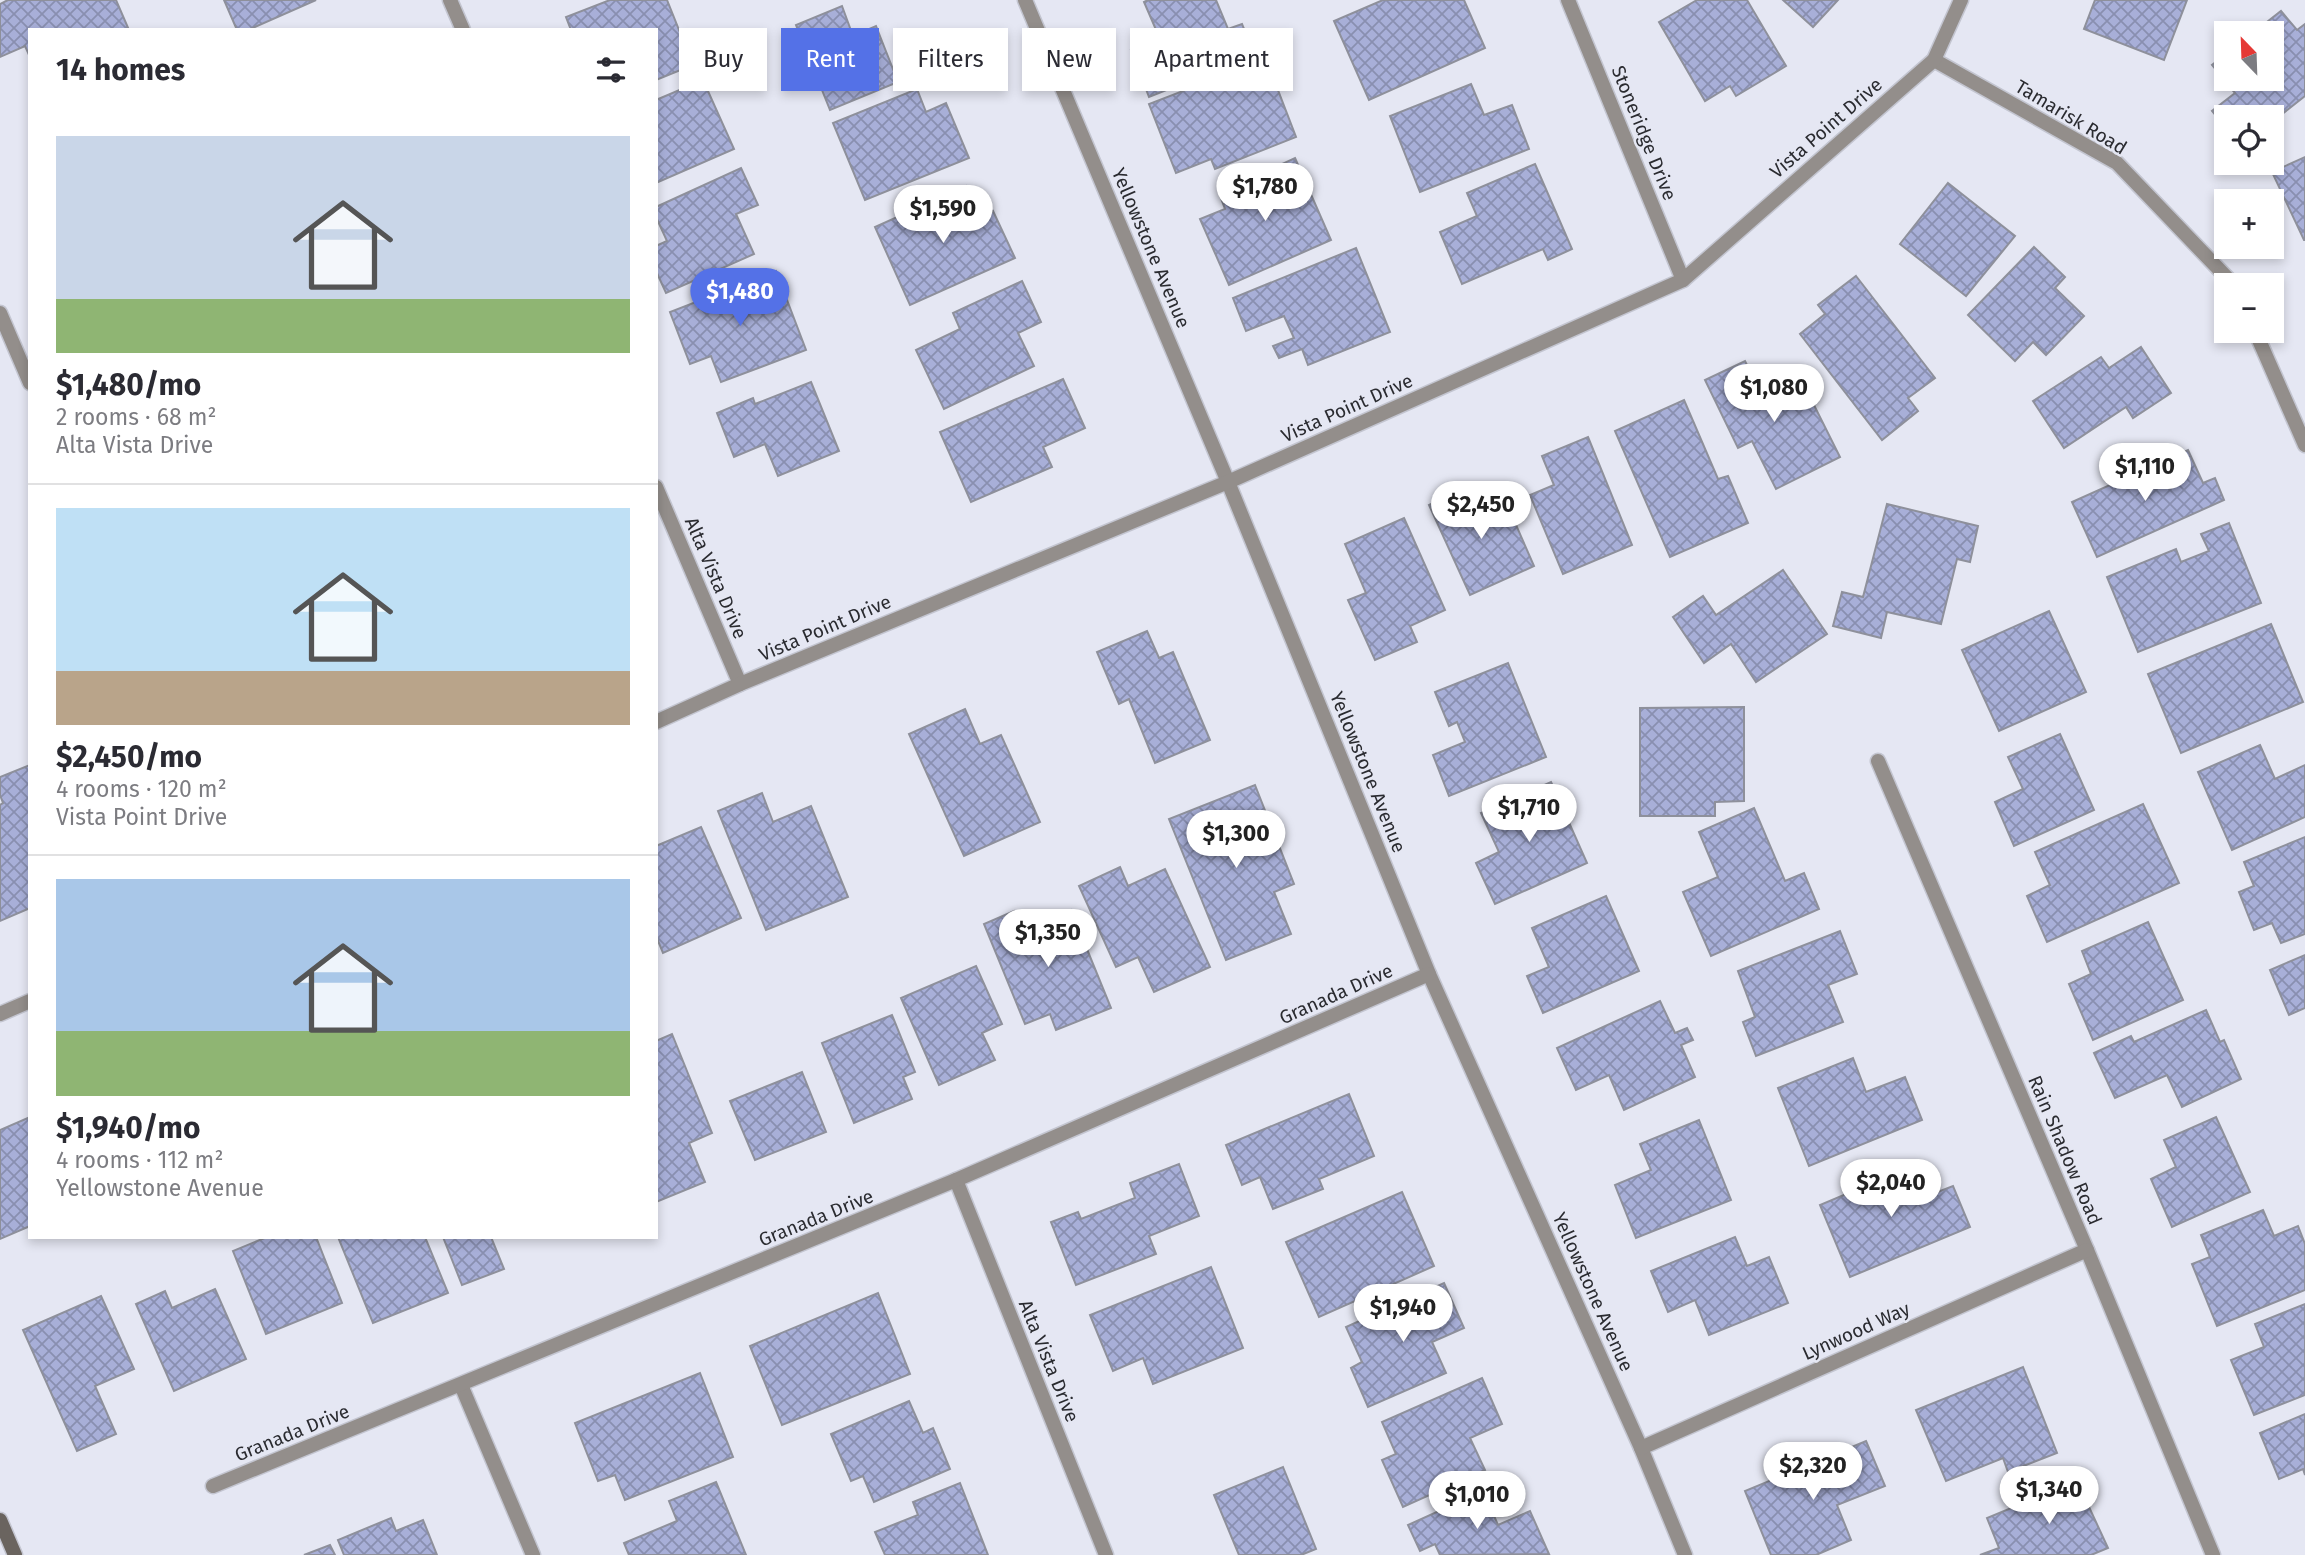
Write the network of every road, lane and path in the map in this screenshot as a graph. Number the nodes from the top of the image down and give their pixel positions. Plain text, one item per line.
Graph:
1 (450, 0) edge
2 (1025, 0) edge
3 (1569, 0) edge
4 (1962, 0) edge
5 (462, 28) edge
6 (1934, 60) junction
7 (2222, 273) edge
8 (1683, 280) junction
9 (0, 313) edge
10 (2260, 343) edge
11 (28, 378) edge
12 (2305, 445) edge
13 (1228, 482) junction
14 (658, 492) edge
15 (740, 684) junction
16 (658, 721) edge
17 (1878, 761) dead end
18 (1429, 974) junction
19 (28, 1002) edge
20 (0, 1014) edge
21 (956, 1180) junction
22 (2087, 1250) junction
23 (461, 1385) junction
24 (1641, 1448) junction
25 (213, 1486) dead end
26 (0, 1520) edge
27 (15, 1555) edge
28 (533, 1555) edge
29 (1106, 1555) edge
30 (1685, 1555) edge
31 (2213, 1555) edge

1 - 5 street
2 - 13 street, Yellowstone Avenue
3 - 8 street, Stoneridge Drive
4 - 6 street, Vista Point Drive
6 - 7 street, Tamarisk Road
6 - 8 street, Vista Point Drive
8 - 13 street, Vista Point Drive
9 - 11 street
10 - 12 street
13 - 15 street, Vista Point Drive
13 - 18 street, Yellowstone Avenue
14 - 15 street, Alta Vista Drive
15 - 16 street, Vista Point Drive
17 - 22 street, Rain Shadow Road
18 - 21 street, Granada Drive
18 - 24 street, Yellowstone Avenue
19 - 20 street
21 - 23 street, Granada Drive
21 - 29 street, Alta Vista Drive
22 - 24 street, Lynwood Way
22 - 31 street, Rain Shadow Road
23 - 25 street, Granada Drive
23 - 28 street
24 - 30 street, Yellowstone Avenue
26 - 27 main road

